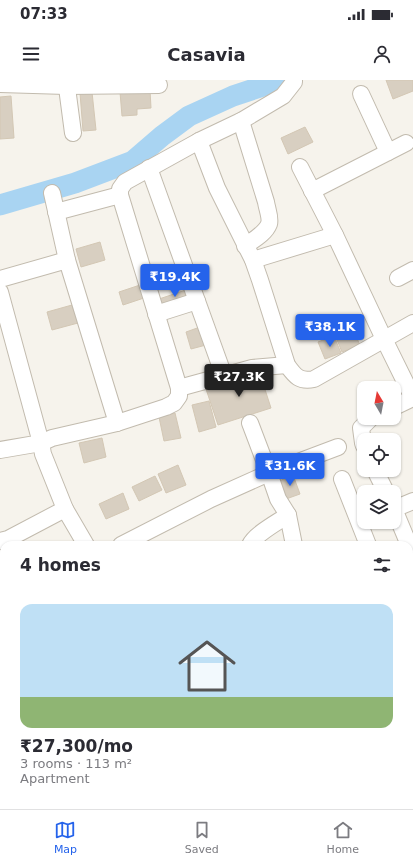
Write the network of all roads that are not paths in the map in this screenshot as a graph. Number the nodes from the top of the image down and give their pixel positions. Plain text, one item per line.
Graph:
1 (294, 81) edge
2 (66, 83) edge
3 (0, 84) edge
4 (159, 85) dead end
5 (361, 94) dead end
6 (241, 121) junction
7 (73, 133) dead end
8 (199, 141) junction
9 (406, 143) dead end
10 (388, 152) junction
11 (300, 167) dead end
12 (149, 168) junction
13 (312, 190) junction
14 (52, 193) dead end
15 (120, 195) junction
16 (56, 212) junction
17 (335, 235) junction
18 (245, 246) junction
19 (67, 260) junction
20 (252, 260) junction
21 (413, 270) edge
22 (398, 278) dead end
23 (0, 279) edge
24 (0, 292) edge
25 (197, 301) junction
26 (156, 314) junction
27 (413, 323) edge
28 (384, 339) junction
29 (287, 365) junction
30 (224, 376) junction
31 (179, 388) junction
32 (413, 398) edge
33 (401, 404) edge
34 (117, 423) junction
35 (250, 423) dead end
36 (42, 443) junction
37 (338, 447) dead end
38 (0, 450) edge
39 (270, 473) junction
40 (342, 479) dead end
41 (413, 501) edge
42 (401, 506) edge
43 (65, 509) junction
44 (288, 515) junction
45 (401, 526) edge
46 (0, 541) edge
47 (84, 541) edge
48 (129, 541) edge
49 (252, 541) edge
50 (293, 541) edge
51 (366, 541) edge
52 (407, 541) edge

1 - 6 street
2 - 3 street
2 - 4 street
2 - 7 street
5 - 10 street
6 - 8 street
6 - 18 street
8 - 12 street
8 - 18 street
9 - 10 street
10 - 13 street
11 - 13 street
12 - 15 street
12 - 25 street
13 - 17 street
14 - 16 street
15 - 16 street
15 - 26 street
16 - 19 street
17 - 20 street
17 - 28 street
18 - 20 street
19 - 23 street
19 - 34 street
20 - 29 street
21 - 22 street
24 - 36 street
25 - 26 street
25 - 30 street
26 - 31 street
27 - 28 street
28 - 29 street
28 - 32 street
29 - 30 street
30 - 31 street
31 - 34 street
32 - 33 street
34 - 36 street
35 - 39 street
36 - 38 street
36 - 43 street
37 - 39 street
39 - 44 street
39 - 48 street
40 - 51 street
41 - 42 street
43 - 46 street
43 - 47 street
44 - 49 street
44 - 50 street
45 - 52 street

